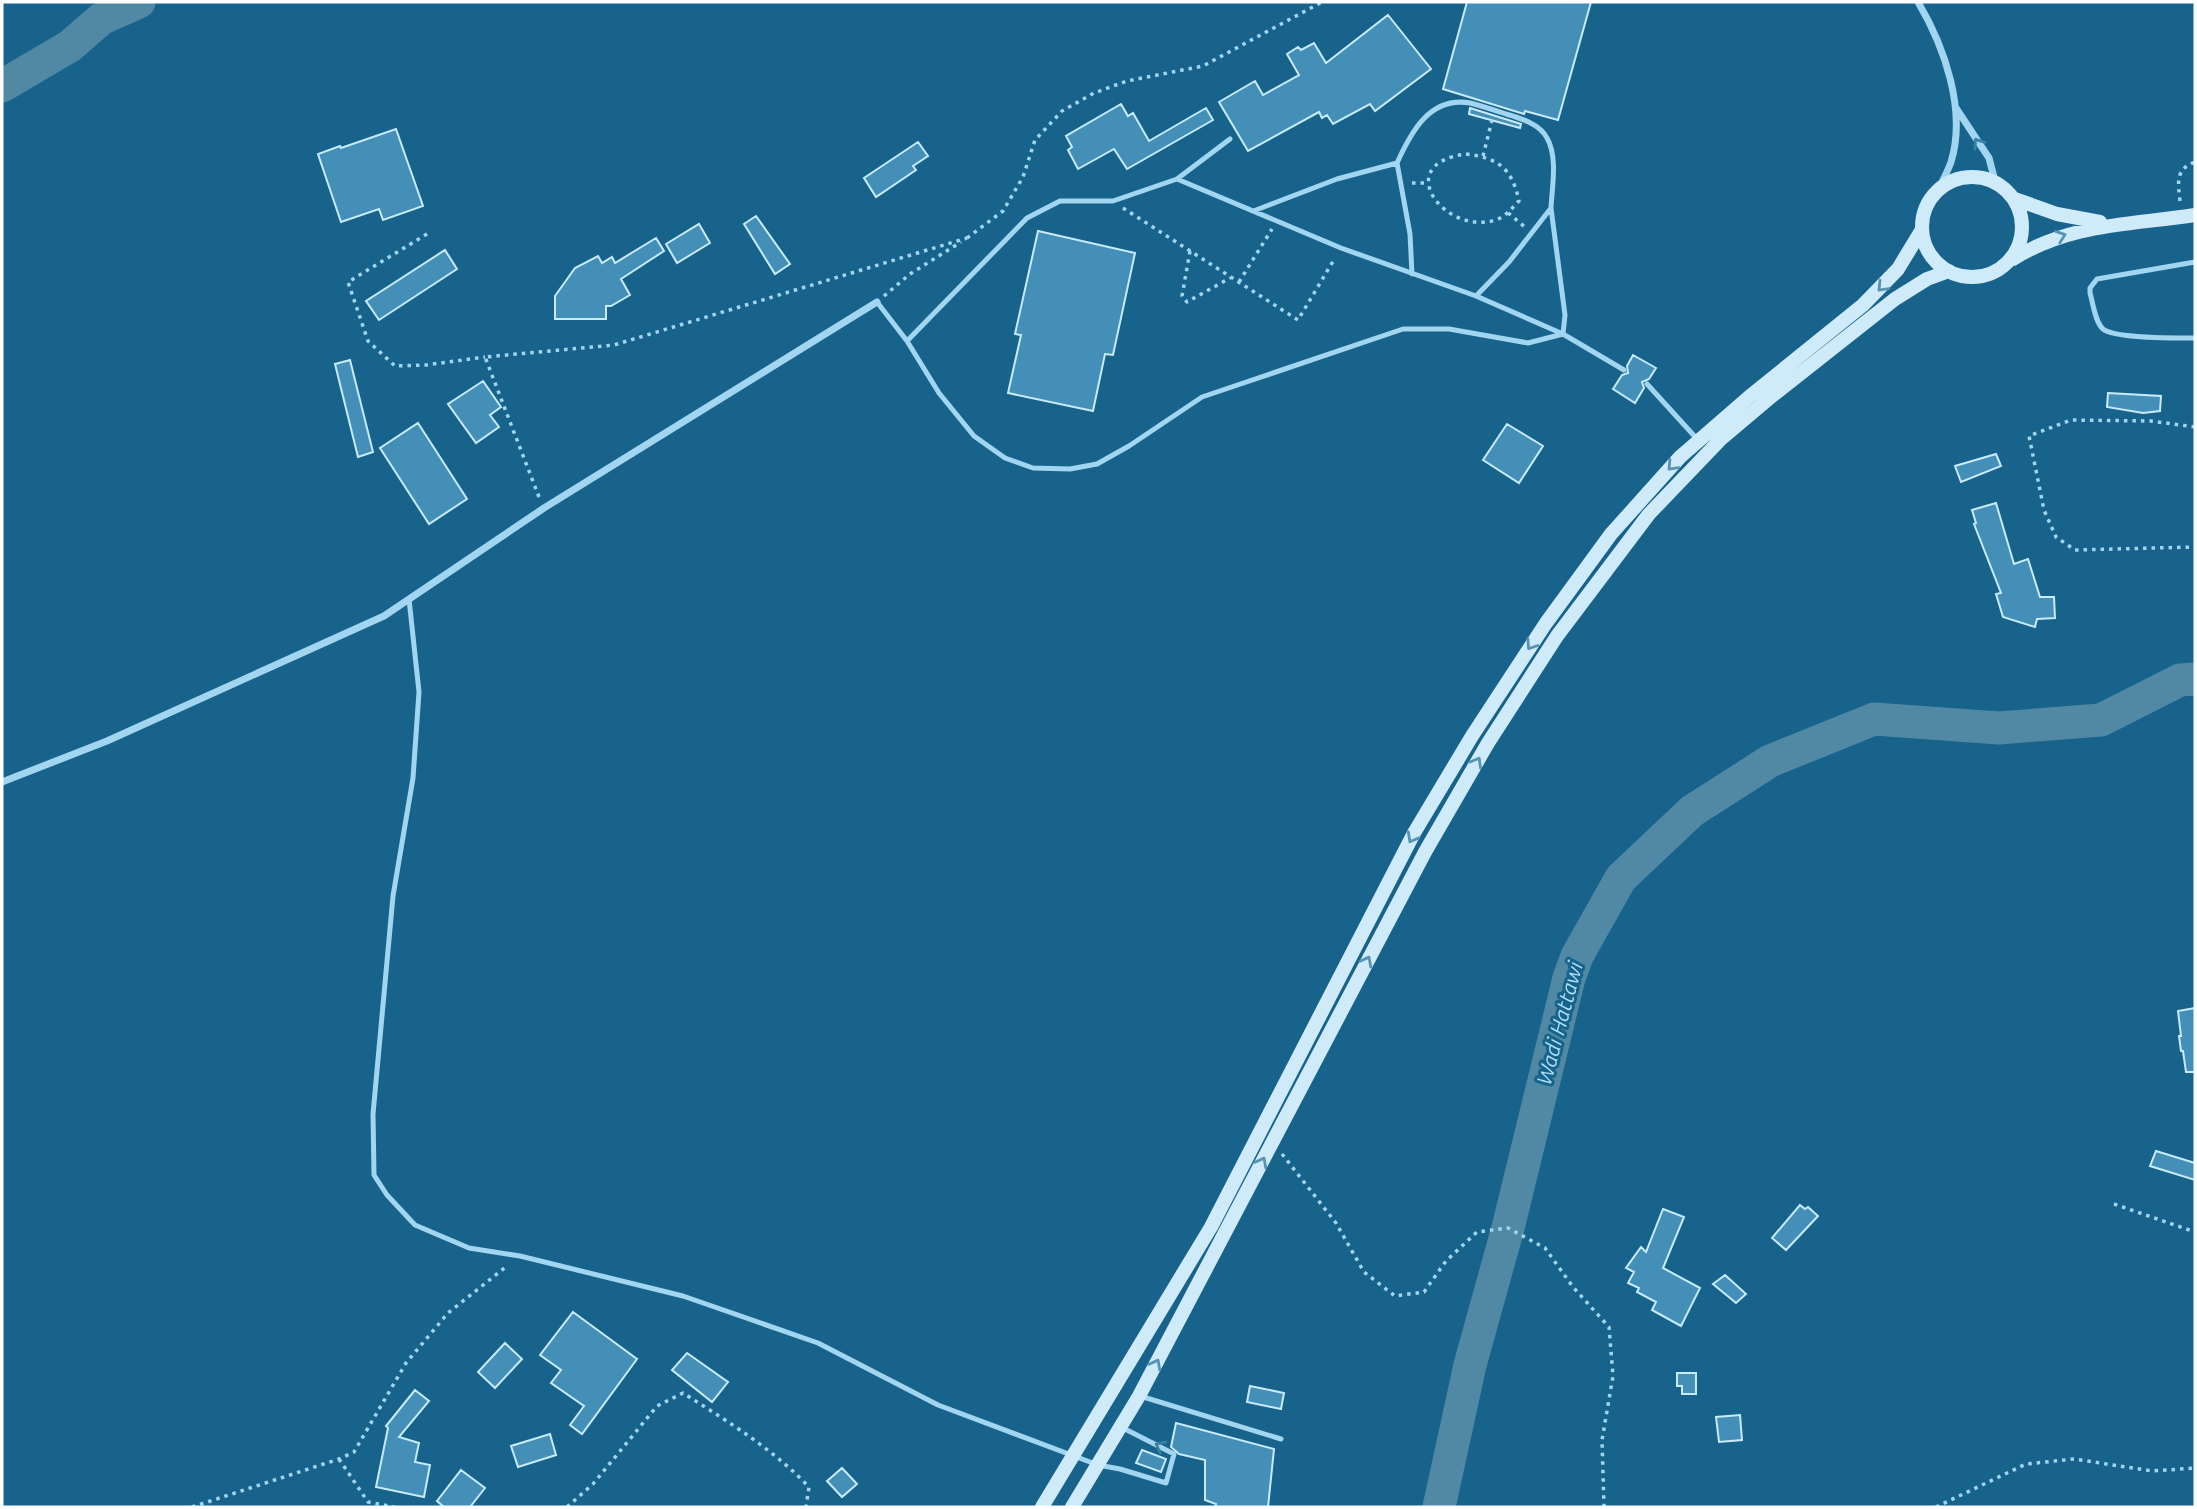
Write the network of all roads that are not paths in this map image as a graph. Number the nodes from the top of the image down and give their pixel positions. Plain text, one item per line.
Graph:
1 (1918, 2) edge
2 (1955, 107) junction
3 (1230, 139) dead end
4 (1397, 163) junction
5 (1177, 179) junction
6 (1995, 181) junction
7 (1940, 187) junction
8 (2015, 199) junction
9 (1551, 208) junction
10 (1256, 210) junction
11 (2189, 216) edge
12 (2118, 224) junction
13 (1921, 232) junction
14 (2009, 262) junction
15 (2195, 262) edge
16 (1949, 271) junction
17 (1412, 274) junction
18 (1476, 296) junction
19 (877, 302) joint
20 (1563, 334) junction
21 (2195, 338) edge
22 (906, 341) junction
23 (1624, 370) dead end
24 (1647, 384) dead end
25 (1698, 440) junction
26 (409, 599) junction
27 (2, 782) edge
28 (1139, 1396) junction
29 (1121, 1427) junction
30 (1281, 1438) dead end
31 (1073, 1456) junction
32 (1098, 1465) junction
33 (1042, 1507) edge
34 (1072, 1507) edge

1 - 2 street
6 -> 2 street
2 - 7 street
3 - 5 lane
4 - 9 lane
4 - 10 lane
4 - 17 lane
5 - 10 lane
5 - 22 lane
6 - 7 main road
6 - 8 main road
7 - 13 main road
8 - 12 main road
8 - 14 main road
9 - 18 lane
9 - 20 lane
10 - 17 lane
11 - 12 main road
14 -> 12 main road
13 - 16 main road
13 -> 25 main road
14 - 16 main road
15 - 21 lane
28 -> 16 main road
17 - 18 lane
18 - 20 lane
19 - 22 lane
19 - 26 street
20 - 22 lane
20 - 23 lane
24 - 25 lane
25 -> 31 main road
26 - 27 street
26 - 31 lane
28 - 29 main road
28 - 30 lane
29 - 32 main road
32 -> 29 lane
31 - 32 lane
31 - 33 main road
32 - 34 main road

